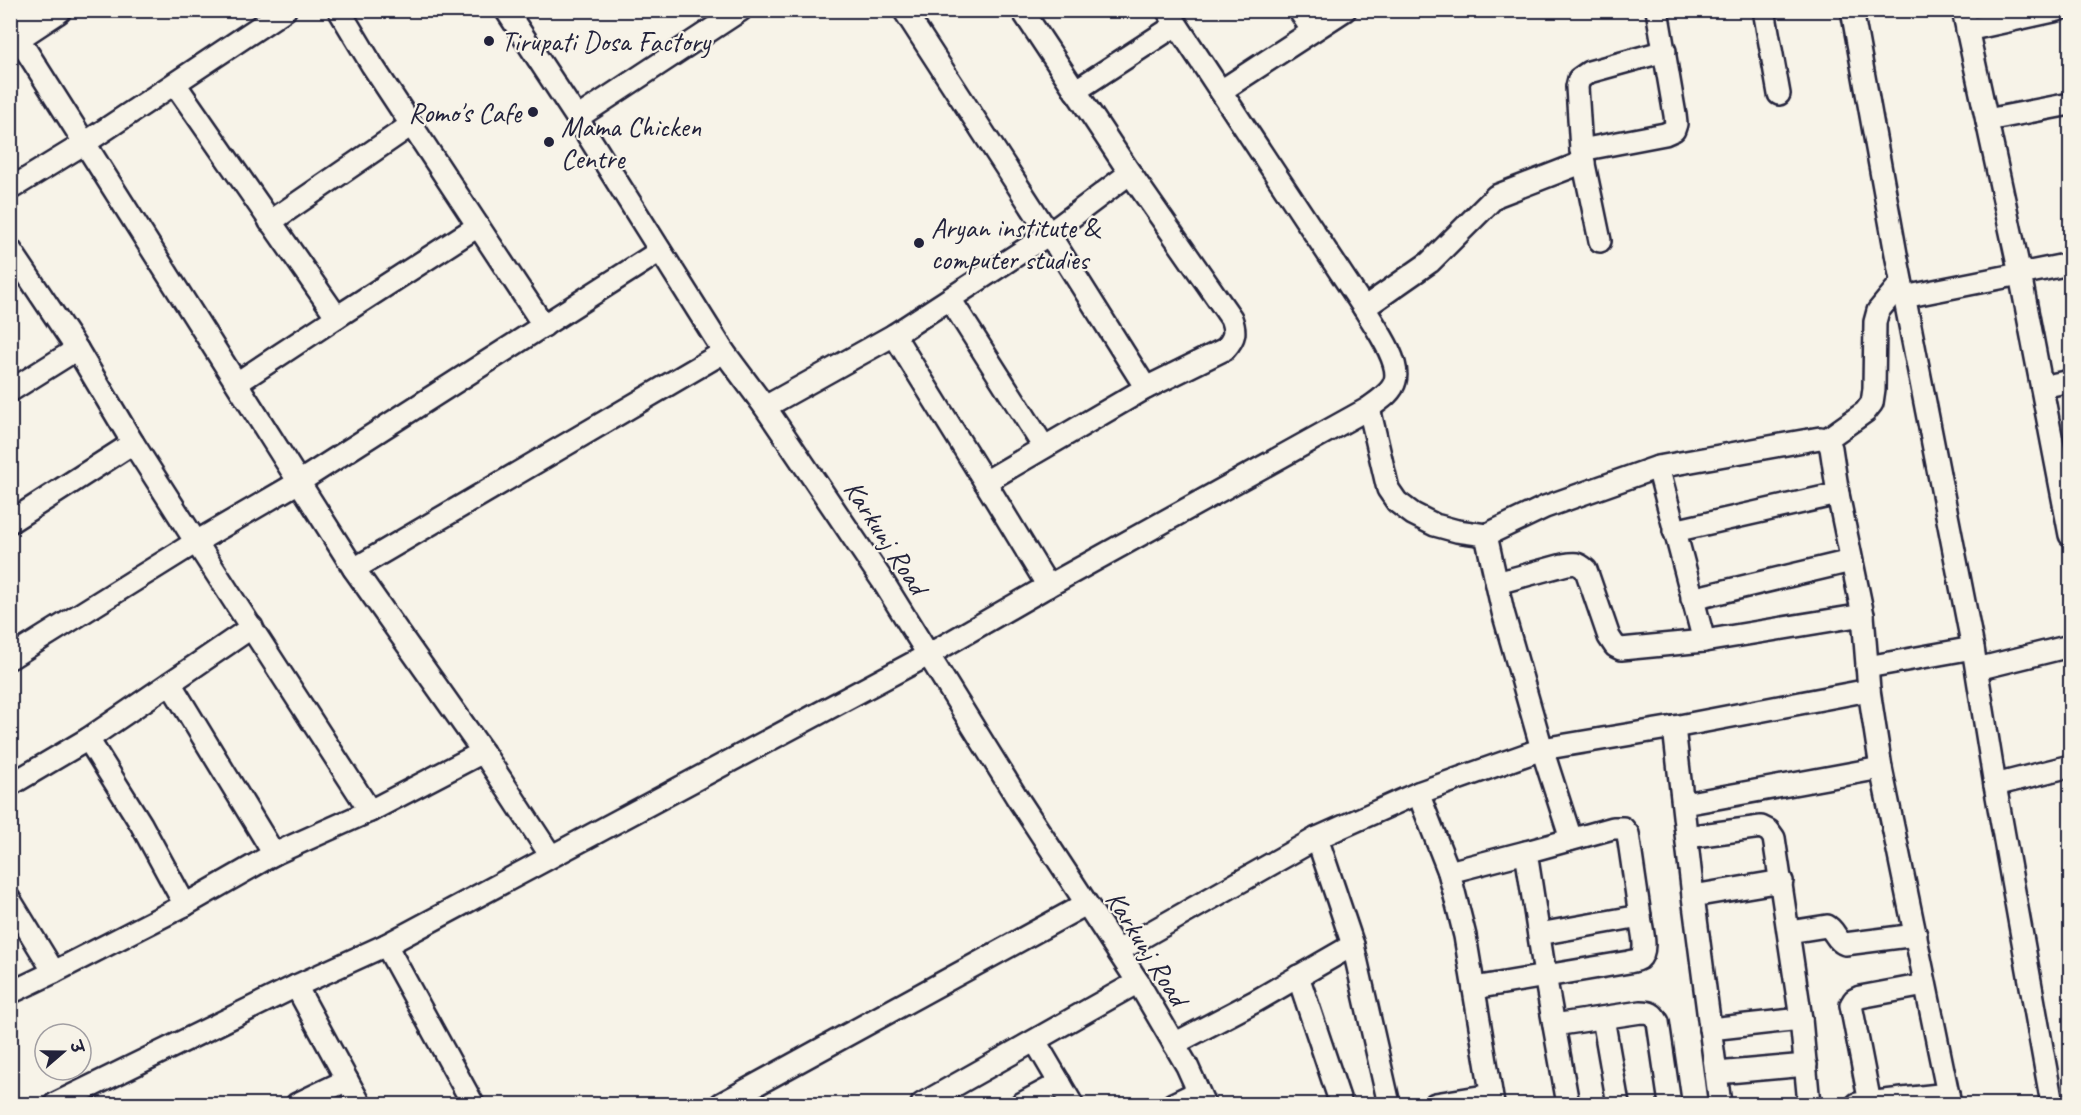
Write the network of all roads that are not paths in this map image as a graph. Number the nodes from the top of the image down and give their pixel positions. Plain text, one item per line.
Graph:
1 (57, 10) edge
2 (285, 10) edge
3 (339, 10) edge
4 (506, 10) edge
5 (904, 10) edge
6 (1022, 10) edge
7 (1299, 10) edge
8 (1345, 10) edge
9 (1657, 10) edge
10 (1764, 10) edge
11 (1852, 10) edge
12 (2058, 10) edge
13 (735, 12) edge
14 (1171, 18) edge
15 (1965, 20) edge
16 (13, 25) edge
17 (1312, 30) junction
18 (1665, 51) junction
19 (174, 84) junction
20 (1075, 91) junction
21 (1221, 91) junction
22 (1779, 93) dead end
23 (2070, 104) edge
24 (577, 118) junction
25 (1987, 120) junction
26 (411, 125) junction
27 (85, 144) junction
28 (1583, 156) junction
29 (1130, 173) junction
30 (10, 189) edge
31 (270, 222) junction
32 (477, 226) junction
33 (1049, 234) junction
34 (1600, 241) dead end
35 (10, 249) edge
36 (660, 251) junction
37 (2070, 264) edge
38 (2020, 274) junction
39 (1903, 290) junction
40 (951, 298) junction
41 (1364, 308) junction
42 (337, 317) junction
43 (544, 326) junction
44 (894, 335) junction
45 (76, 349) junction
46 (724, 352) junction
47 (2070, 381) edge
48 (237, 383) junction
49 (2042, 387) junction
50 (1146, 388) junction
51 (10, 391) edge
52 (765, 407) junction
53 (1370, 408) junction
54 (1827, 439) junction
55 (133, 443) junction
56 (1044, 447) junction
57 (1658, 467) junction
58 (299, 482) junction
59 (985, 482) junction
60 (2066, 485) edge
61 (1838, 494) junction
62 (10, 522) edge
63 (1674, 531) junction
64 (2070, 535) edge
65 (1486, 536) junction
66 (196, 542) junction
67 (1851, 561) junction
68 (354, 569) junction
69 (1497, 583) junction
70 (1048, 586) junction
71 (1692, 599) junction
72 (1863, 615) junction
73 (252, 627) junction
74 (1704, 641) junction
75 (2070, 646) edge
76 (1973, 648) junction
77 (928, 655) junction
78 (10, 658) edge
79 (1867, 667) junction
80 (1977, 669) junction
81 (170, 682) junction
82 (1869, 690) junction
83 (1674, 727) junction
84 (88, 739) junction
85 (1542, 749) junction
86 (483, 752) junction
87 (2070, 766) edge
88 (1881, 768) junction
89 (10, 785) edge
90 (1995, 785) junction
91 (1418, 793) junction
92 (1684, 804) junction
93 (370, 810) junction
94 (1687, 837) junction
95 (1317, 838) junction
96 (1571, 839) junction
97 (1526, 852) junction
98 (274, 854) junction
99 (551, 856) junction
100 (1449, 872) junction
101 (1782, 881) junction
102 (1693, 896) junction
103 (10, 900) edge
104 (1086, 904) junction
105 (185, 905) junction
106 (1640, 916) junction
107 (1789, 932) junction
108 (1539, 934) junction
109 (1916, 935) junction
110 (386, 945) junction
111 (1353, 945) junction
112 (1118, 951) junction
113 (54, 972) junction
114 (1545, 975) junction
115 (1298, 976) junction
116 (1138, 982) junction
117 (1924, 985) junction
118 (296, 986) junction
119 (1473, 988) junction
120 (10, 993) edge
121 (1603, 1018) junction
122 (1801, 1019) junction
123 (1554, 1025) junction
124 (1710, 1029) junction
125 (1035, 1041) junction
126 (1174, 1044) junction
127 (1806, 1065) junction
128 (1717, 1073) junction
129 (347, 1080) junction
130 (1060, 1083) junction
131 (1201, 1098) edge
132 (1949, 1099) edge
133 (1492, 1100) edge
134 (305, 1103) edge
135 (55, 1104) edge
136 (360, 1104) edge
137 (473, 1104) edge
138 (721, 1104) edge
139 (922, 1104) edge
140 (1021, 1104) edge
141 (1072, 1104) edge
142 (1173, 1104) edge
143 (1341, 1104) edge
144 (1389, 1104) edge
145 (1435, 1104) edge
146 (1568, 1104) edge
147 (1618, 1104) edge
148 (1670, 1104) edge
149 (1720, 1104) edge
150 (1809, 1104) edge
151 (1863, 1104) edge
152 (2052, 1104) edge

1 - 16 main road
2 - 19 street
3 - 26 street
4 - 24 street, Karkunj Road
5 - 33 street
6 - 20 street
7 - 17 street
8 - 17 street
9 - 18 street
10 - 22 street
11 - 39 street
12 - 15 street
13 - 24 street
14 - 20 street
14 - 21 street
15 - 25 street
16 - 27 street
17 - 21 street
18 - 28 street
18 - 28 street
19 - 27 street
19 - 31 street
20 - 29 street
21 - 41 street
23 - 25 street
24 - 36 street, Karkunj Road
25 - 38 street
26 - 31 street
26 - 32 street
27 - 30 street
27 - 48 street
28 - 34 street
28 - 41 street
29 - 33 street
29 - 50 street
31 - 42 street
32 - 42 street
32 - 43 street
33 - 40 street
33 - 50 street
35 - 45 street
36 - 43 street
36 - 46 street, Karkunj Road
37 - 38 street
38 - 39 street
38 - 49 street
39 - 54 street
39 - 76 street
40 - 44 street
40 - 56 street
41 - 53 street
42 - 48 street
43 - 58 street
44 - 52 street
44 - 59 street
45 - 51 street
45 - 55 street
46 - 52 street, Karkunj Road
46 - 68 street
47 - 49 street
48 - 58 street
49 - 60 street
50 - 56 street
52 - 77 street, Karkunj Road
53 - 65 street
53 - 70 street
54 - 57 street
54 - 61 street
55 - 62 street
55 - 66 street
56 - 59 street
57 - 63 street
57 - 65 street
58 - 66 street
58 - 68 street
59 - 70 street
60 - 64 street
61 - 63 street
61 - 67 street
63 - 71 street
65 - 69 street
66 - 73 street
66 - 78 street
67 - 71 street
67 - 72 street
68 - 86 street
69 - 74 street
69 - 85 street
70 - 77 street
71 - 74 street
72 - 74 street
72 - 79 street
73 - 81 street
73 - 93 street
75 - 80 street
76 - 79 street
76 - 80 street
77 - 99 street
77 - 104 street, Karkunj Road
79 - 82 street
80 - 90 street
81 - 84 street
81 - 98 street
82 - 83 street
82 - 88 street
83 - 85 street
83 - 92 street
84 - 89 street
84 - 105 street
85 - 91 street
85 - 96 street
86 - 93 street
86 - 99 street
87 - 90 street
88 - 92 street
88 - 109 street
90 - 152 street
91 - 95 street
91 - 100 street
92 - 94 street
93 - 98 street
94 - 101 street
94 - 102 street
95 - 111 street
95 - 112 street
96 - 97 street
96 - 106 street
97 - 100 street
97 - 108 street
98 - 105 street
99 - 110 street
100 - 119 street
101 - 102 street
101 - 107 street
102 - 124 street
103 - 113 street
104 - 112 street, Karkunj Road
104 - 138 street
105 - 113 street
106 - 108 street
106 - 114 street
107 - 109 street
107 - 122 street
108 - 114 street
109 - 117 street
110 - 118 street
110 - 137 street
111 - 115 street
111 - 144 street
112 - 116 street, Karkunj Road
113 - 120 street
114 - 119 street
114 - 123 street
115 - 126 street
115 - 143 street
116 - 125 street
116 - 126 street, Karkunj Road
117 - 132 street
117 - 151 street
118 - 129 street
118 - 135 street
119 - 133 street
121 - 123 street
121 - 147 street
121 - 148 street
122 - 124 street
122 - 127 street
123 - 146 street
124 - 128 street
125 - 130 street
125 - 139 street
126 - 131 street, Karkunj Road
127 - 128 street
127 - 150 street
128 - 149 street
129 - 134 street
129 - 136 street
130 - 140 street
130 - 141 street
131 - 142 street
132 - 151 street
133 - 145 street

